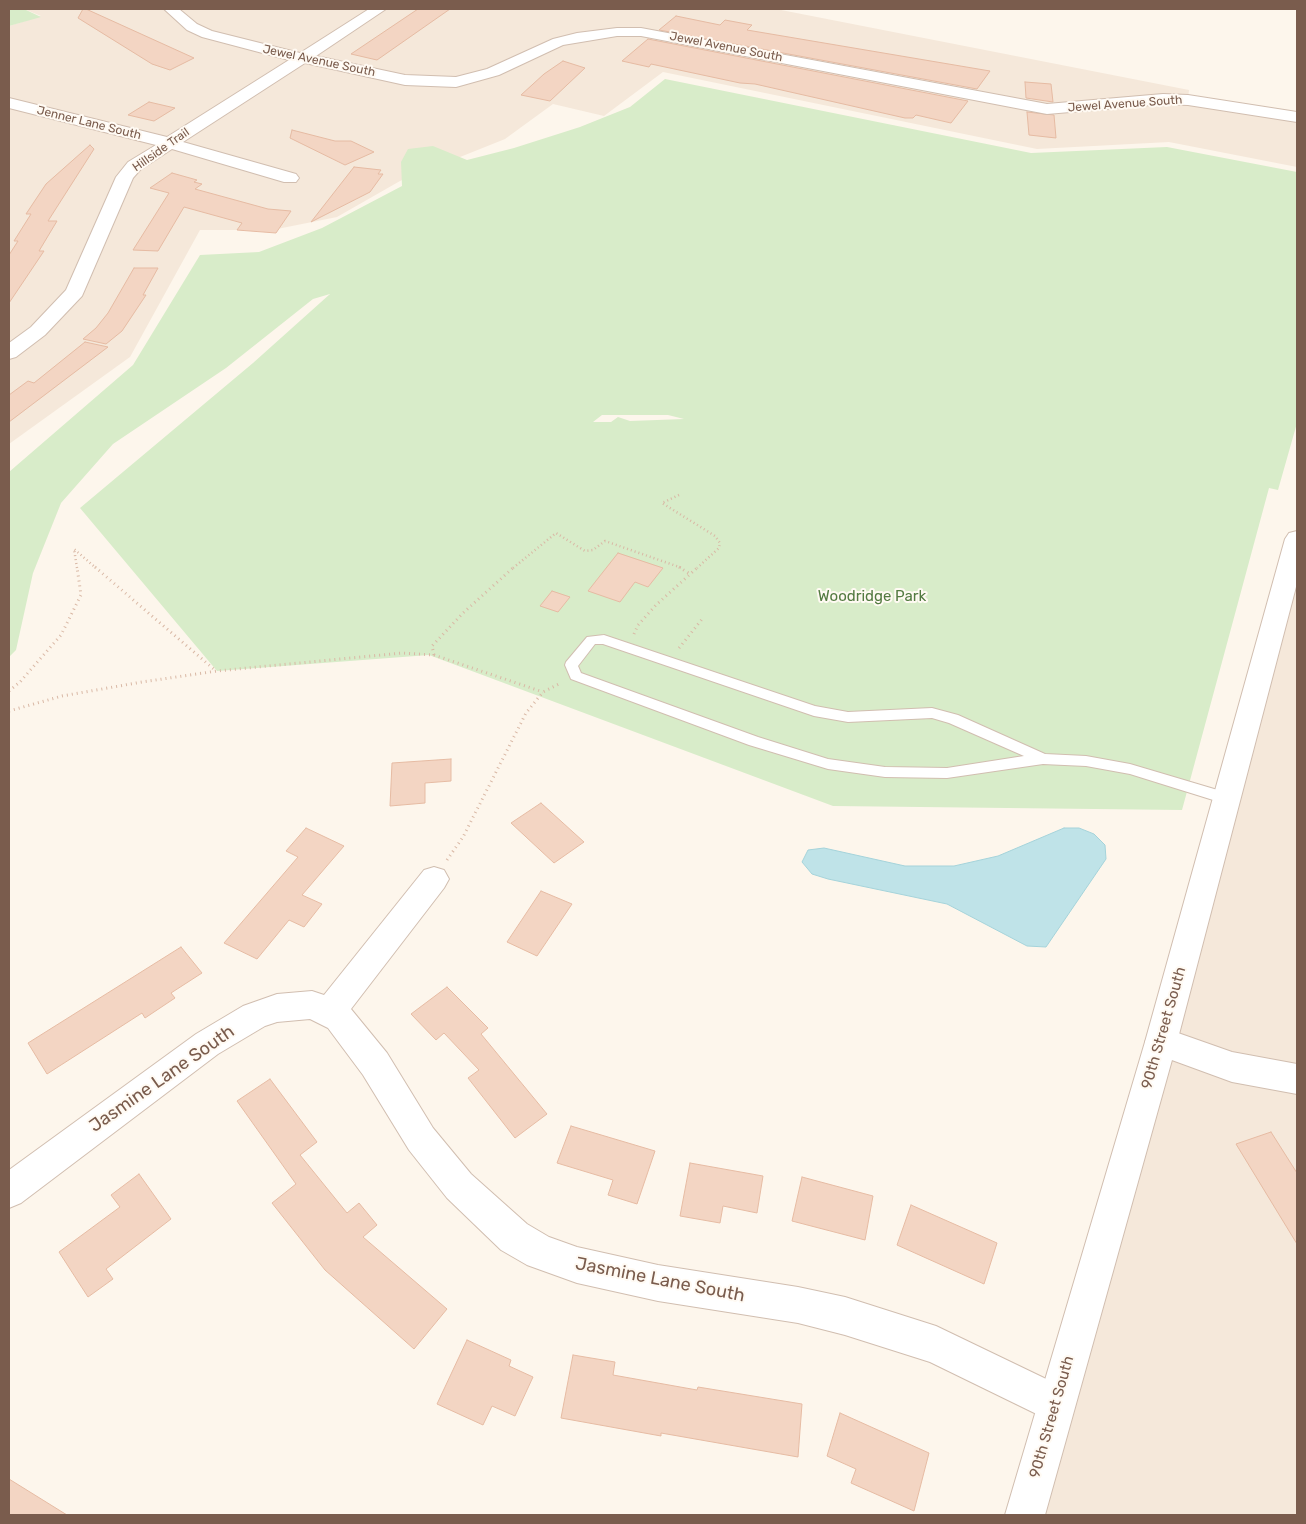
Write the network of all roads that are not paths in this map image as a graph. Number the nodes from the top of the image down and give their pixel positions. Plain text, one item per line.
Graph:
1 (171, 9) edge
2 (379, 9) edge
3 (302, 58) junction
4 (9, 103) edge
5 (1297, 117) edge
6 (170, 143) junction
7 (290, 178) dead end
8 (9, 352) edge
9 (1297, 539) edge
10 (1043, 759) junction
11 (1226, 798) junction
12 (434, 879) road end
13 (329, 1012) junction
14 (1161, 1042) junction
15 (1297, 1079) edge
16 (9, 1191) edge
17 (1055, 1404) junction
18 (1025, 1515) edge

1 - 3 street, Jewel Avenue South
2 - 3 street, Hillside Trail
3 - 5 street, Jewel Avenue South
3 - 6 street, Hillside Trail
4 - 6 street, Jenner Lane South
6 - 7 street, Jenner Lane South
6 - 8 street, Hillside Trail
9 - 11 street, 90th Street South
10 - 10 lane
10 - 11 lane
11 - 14 street, 90th Street South
12 - 13 street
13 - 16 street, Jasmine Lane South
13 - 17 street, Jasmine Lane South
14 - 15 street
14 - 17 street, 90th Street South
17 - 18 street, 90th Street South

